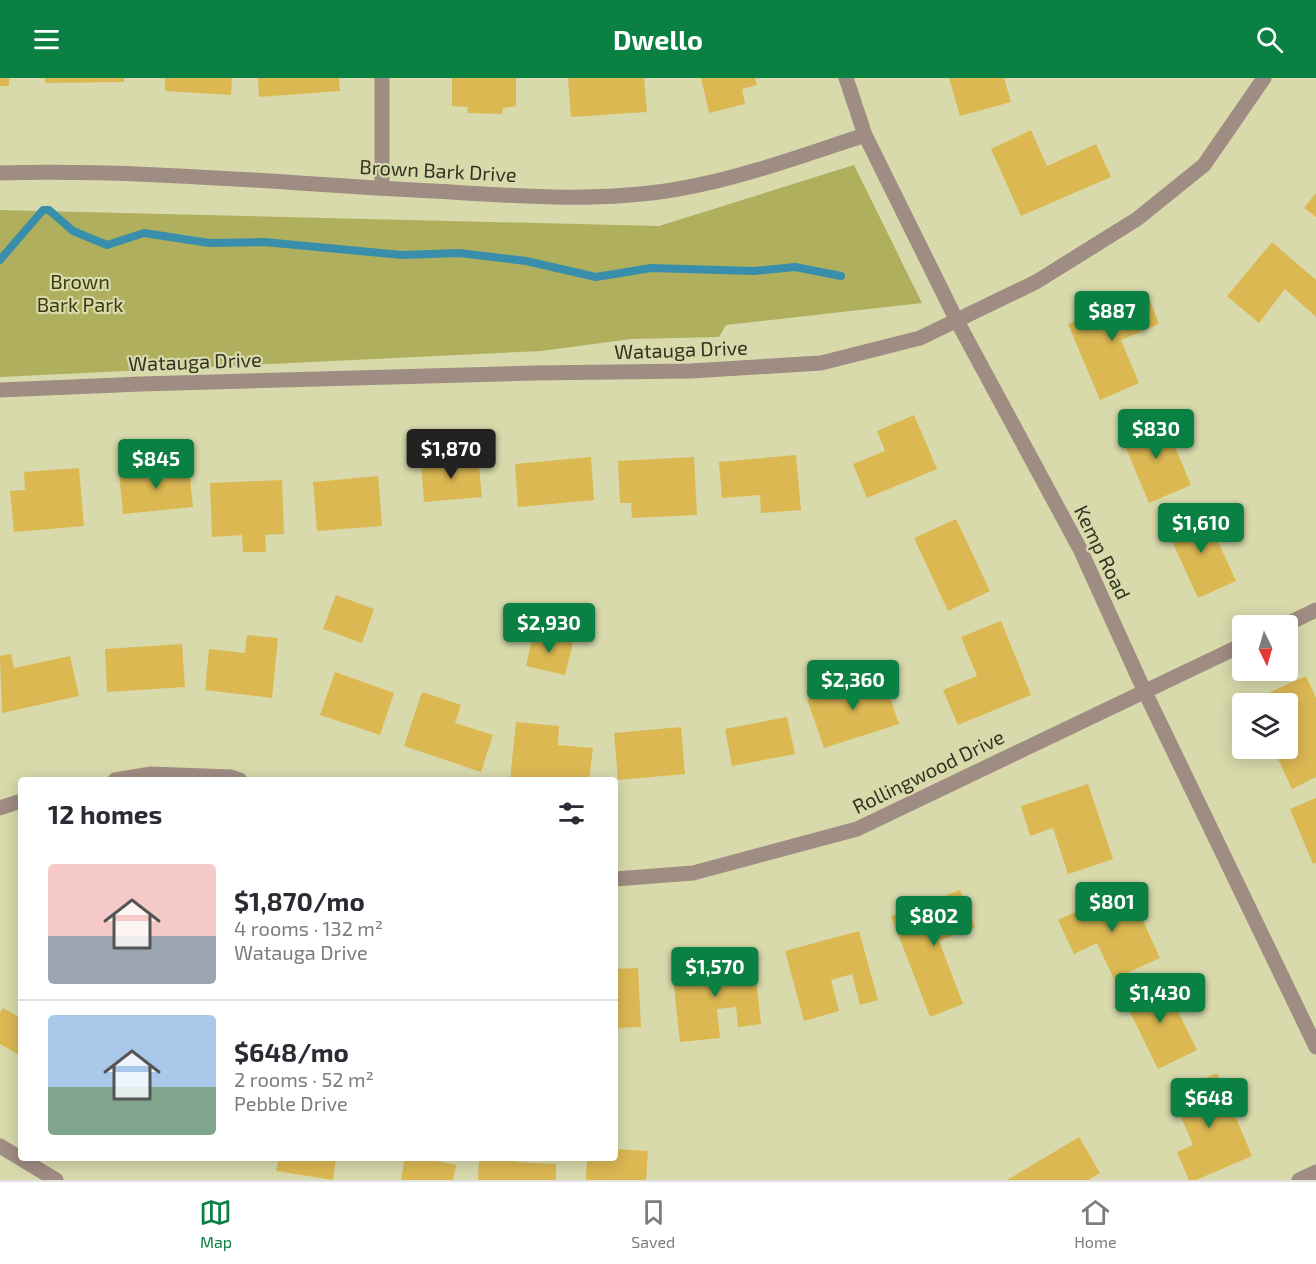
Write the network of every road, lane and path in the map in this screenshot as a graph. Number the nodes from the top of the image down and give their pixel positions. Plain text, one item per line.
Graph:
1 (382, 78) edge
2 (846, 78) edge
3 (1264, 78) edge
4 (865, 135) junction
5 (0, 173) edge
6 (382, 189) junction
7 (957, 321) junction
8 (0, 390) edge
9 (1316, 610) edge
10 (1298, 619) edge
11 (1232, 650) edge
12 (1144, 690) junction
13 (133, 777) edge
14 (231, 777) edge
15 (18, 802) edge
16 (0, 808) edge
17 (618, 879) edge
18 (1316, 1047) edge
19 (0, 1146) edge
20 (18, 1157) edge
21 (25, 1161) edge
22 (1316, 1172) edge
23 (56, 1180) edge
24 (1299, 1180) edge

1 - 6 street
2 - 4 street, Kemp Road
3 - 7 street, Watauga Drive
4 - 6 street, Brown Bark Drive
4 - 7 street, Kemp Road
5 - 6 street, Brown Bark Drive
7 - 8 street, Watauga Drive
7 - 12 street, Kemp Road
9 - 10 street
11 - 12 street, Rollingwood Drive
12 - 17 street, Rollingwood Drive
12 - 18 street, Kemp Road
13 - 14 street
15 - 16 street
19 - 20 street
21 - 23 street
22 - 24 street

